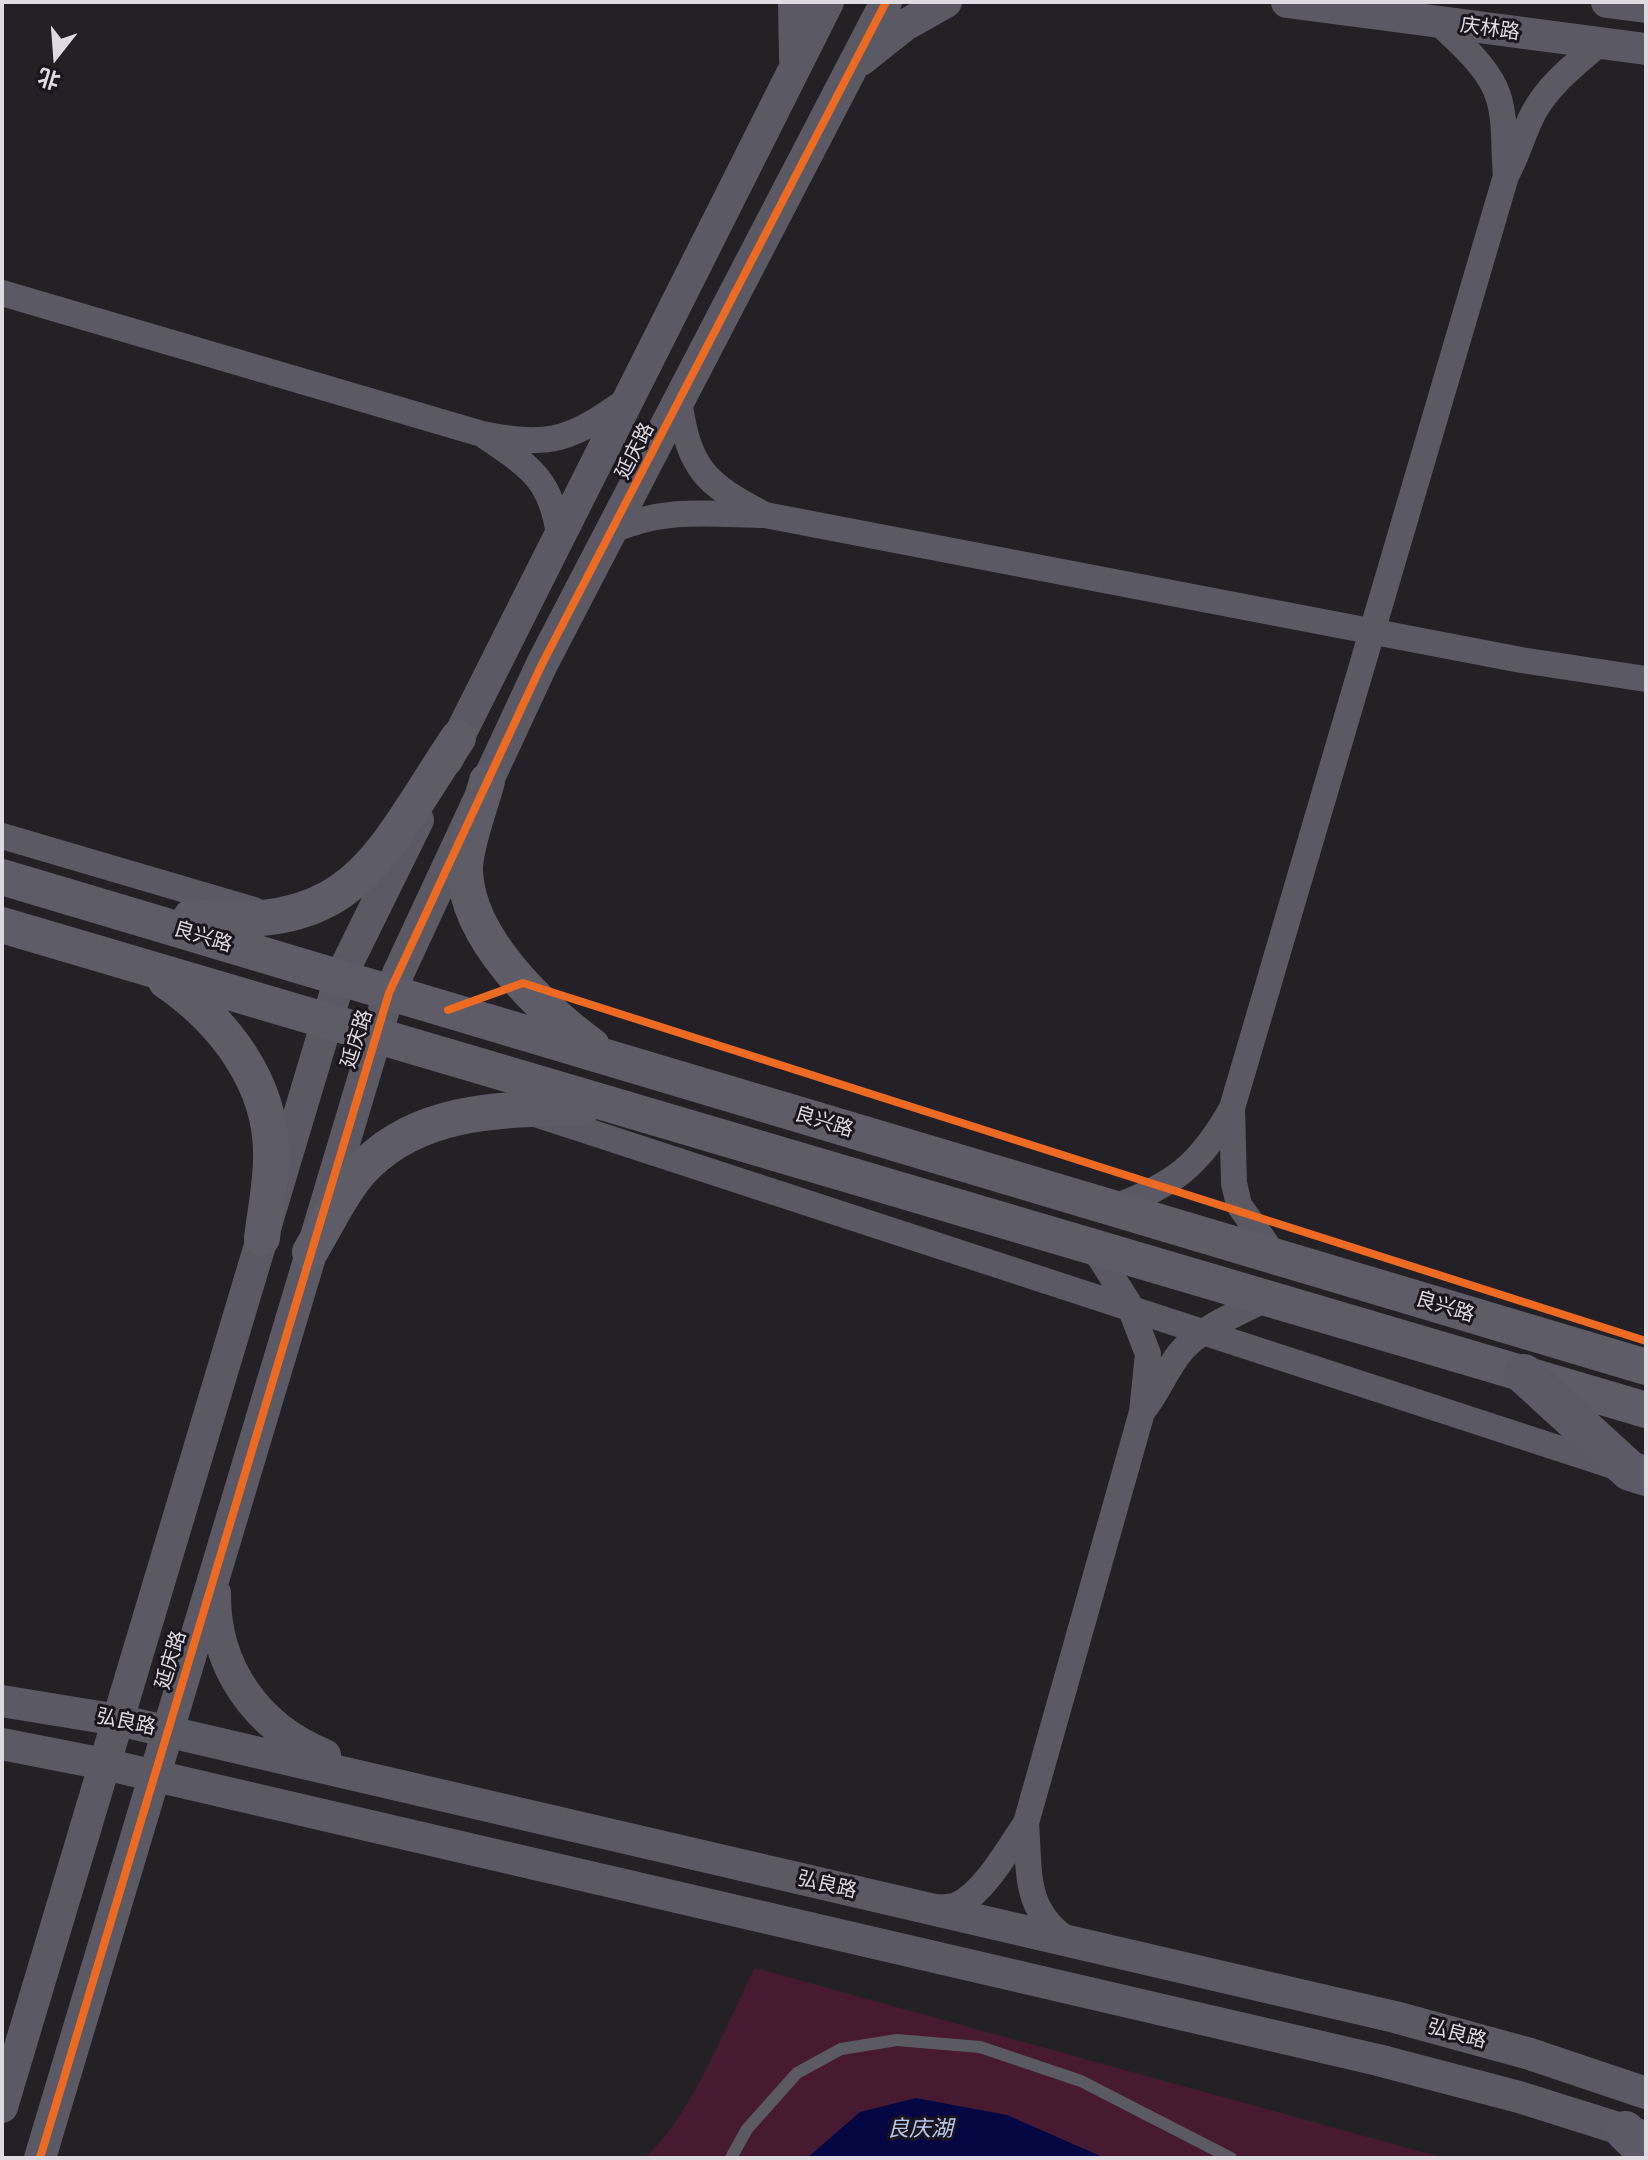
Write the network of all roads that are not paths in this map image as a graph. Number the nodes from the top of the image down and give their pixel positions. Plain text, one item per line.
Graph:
1 (794, 2) edge
2 (828, 2) edge
3 (886, 2) edge
4 (946, 2) edge
5 (1287, 2) edge
6 (1437, 21) junction
7 (1600, 43) junction
8 (1646, 49) edge
9 (852, 67) junction
10 (795, 68) junction
11 (1506, 176) junction
12 (2, 293) edge
13 (628, 399) junction
14 (679, 400) junction
15 (482, 434) junction
16 (765, 515) junction
17 (611, 531) junction
18 (559, 535) junction
19 (1372, 632) junction
20 (1646, 679) edge
21 (458, 738) junction
22 (487, 781) junction
23 (2, 836) edge
24 (2, 877) edge
25 (93, 904) junction
26 (280, 918) junction
27 (2, 925) edge
28 (148, 968) junction
29 (340, 978) junction
30 (389, 993) junction
31 (326, 1021) junction
32 (374, 1036) junction
33 (609, 1058) junction
34 (491, 1071) junction
35 (612, 1106) junction
36 (1232, 1108) junction
37 (521, 1110) junction
38 (1112, 1208) junction
39 (262, 1238) junction
40 (1093, 1247) junction
41 (310, 1252) junction
42 (1275, 1256) junction
43 (1268, 1298) junction
44 (1130, 1308) junction
45 (1205, 1333) junction
46 (1646, 1367) edge
47 (1524, 1374) junction
48 (1646, 1410) edge
49 (1142, 1412) junction
50 (1638, 1474) edge
51 (215, 1568) junction
52 (2, 1701) edge
53 (118, 1720) junction
54 (167, 1731) junction
55 (2, 1744) edge
56 (104, 1764) junction
57 (153, 1776) junction
58 (406, 1786) junction
59 (1026, 1823) junction
60 (928, 1908) junction
61 (1071, 1942) junction
62 (1646, 2093) edge
63 (2, 2107) edge
64 (1639, 2140) edge
65 (40, 2158) edge
66 (731, 2158) edge
67 (1231, 2158) edge

1 - 10 street
2 - 10 street, 延庆路
3 - 9 street, 延庆路
4 - 9 street
5 - 6 street, 庆林路
6 - 7 street, 庆林路
6 - 11 street
7 - 8 street, 庆林路
7 - 11 street
9 - 14 street, 延庆路
10 - 13 street, 延庆路
11 - 19 street
12 - 15 street
13 - 15 street
13 - 18 street, 延庆路
14 - 16 street
14 - 17 street, 延庆路
15 - 18 street
16 - 17 street
16 - 19 street
17 - 22 street, 延庆路
18 - 21 street, 延庆路
19 - 20 street
19 - 36 street
21 - 26 main road
21 - 29 street, 延庆路
22 - 30 street, 延庆路
22 - 33 main road
23 - 26 street
24 - 25 main road, 良兴路
25 - 26 main road
25 - 29 main road, 良兴路
27 - 28 main road, 良兴路
28 - 31 main road, 良兴路
28 - 39 main road
29 - 30 main road, 良兴路
29 - 31 street, 延庆路
30 - 32 street, 延庆路
30 - 33 main road, 良兴路
31 - 32 main road, 良兴路
31 - 39 street, 延庆路
32 - 34 main road, 良兴路
32 - 41 street, 延庆路
33 - 38 main road, 良兴路
34 - 35 main road, 良兴路
34 - 37 street
35 - 37 main road
35 - 40 main road, 良兴路
36 - 38 street
36 - 42 street
37 - 41 main road
37 - 44 street
38 - 42 main road, 良兴路
39 - 53 street, 延庆路
40 - 43 main road, 良兴路
40 - 44 street
41 - 51 street, 延庆路
42 - 46 main road, 良兴路
43 - 45 street
43 - 47 main road, 良兴路
44 - 45 street
44 - 49 street
45 - 49 street
45 - 50 street
47 - 48 main road, 良兴路
47 - 50 main road
49 - 59 street
51 - 54 street, 延庆路
51 - 58 street
52 - 53 street, 弘良路
53 - 54 street, 弘良路
53 - 56 street, 延庆路
54 - 57 street, 延庆路
54 - 58 street, 弘良路
55 - 56 street
56 - 57 street
56 - 63 street, 延庆路
57 - 64 street
57 - 65 street, 延庆路
58 - 60 street, 弘良路
59 - 60 street
59 - 61 street
60 - 61 street, 弘良路
61 - 62 street, 弘良路
66 - 67 lane

